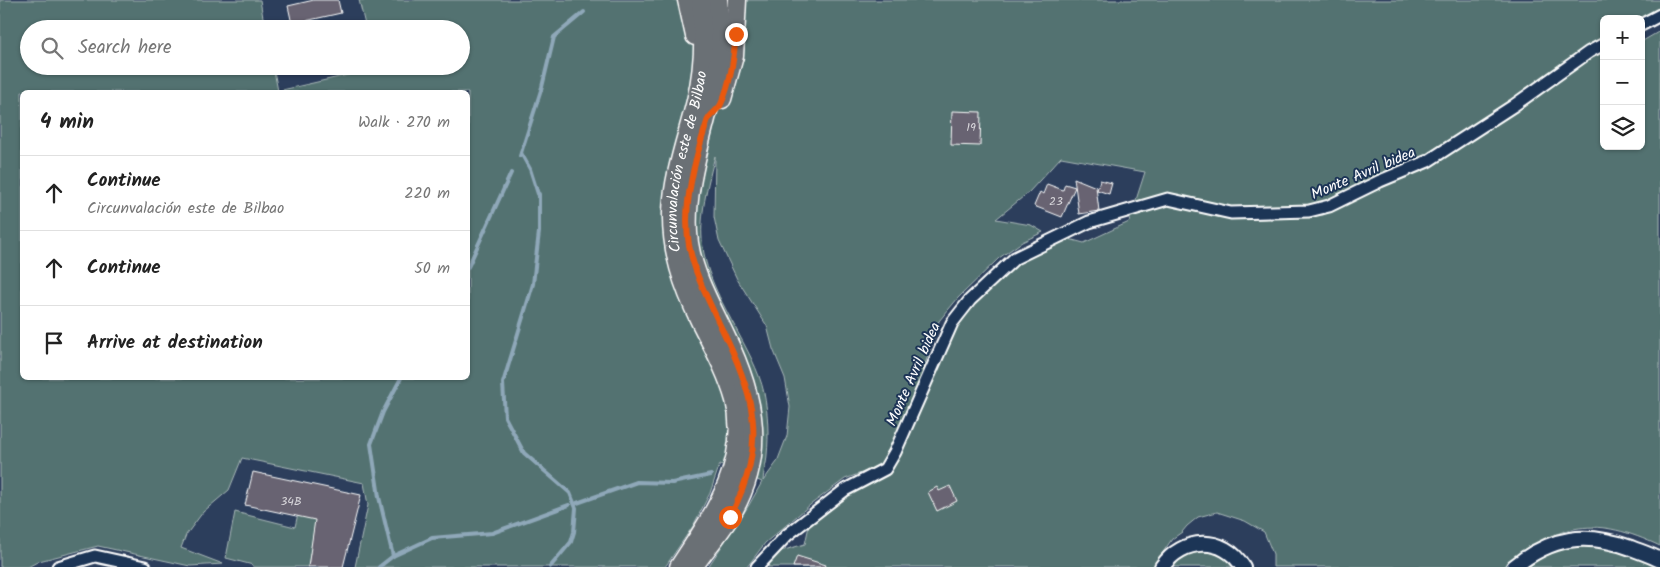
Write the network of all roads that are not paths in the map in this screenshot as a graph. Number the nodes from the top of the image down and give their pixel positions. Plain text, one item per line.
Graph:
1 (688, 0) edge
2 (702, 0) edge
3 (718, 0) edge
4 (737, 0) edge
5 (1660, 15) edge
6 (1645, 23) edge
7 (1600, 46) edge
8 (696, 101) junction
9 (708, 119) junction
10 (1660, 560) edge
11 (58, 567) edge
12 (145, 567) edge
13 (679, 567) edge
14 (694, 567) edge
15 (757, 567) edge
16 (1162, 567) edge
17 (1243, 567) edge
18 (1514, 567) edge

1 - 8 main road
2 - 8 main road, Circunvalación este de Bilbao
3 - 9 main road, Circunvalación este de Bilbao
4 - 9 main road
5 - 6 street
7 - 15 street, Monte Avril bidea
8 - 13 main road, Circunvalación este de Bilbao
9 - 14 main road, Circunvalación este de Bilbao
10 - 18 street
11 - 12 street
16 - 17 street

